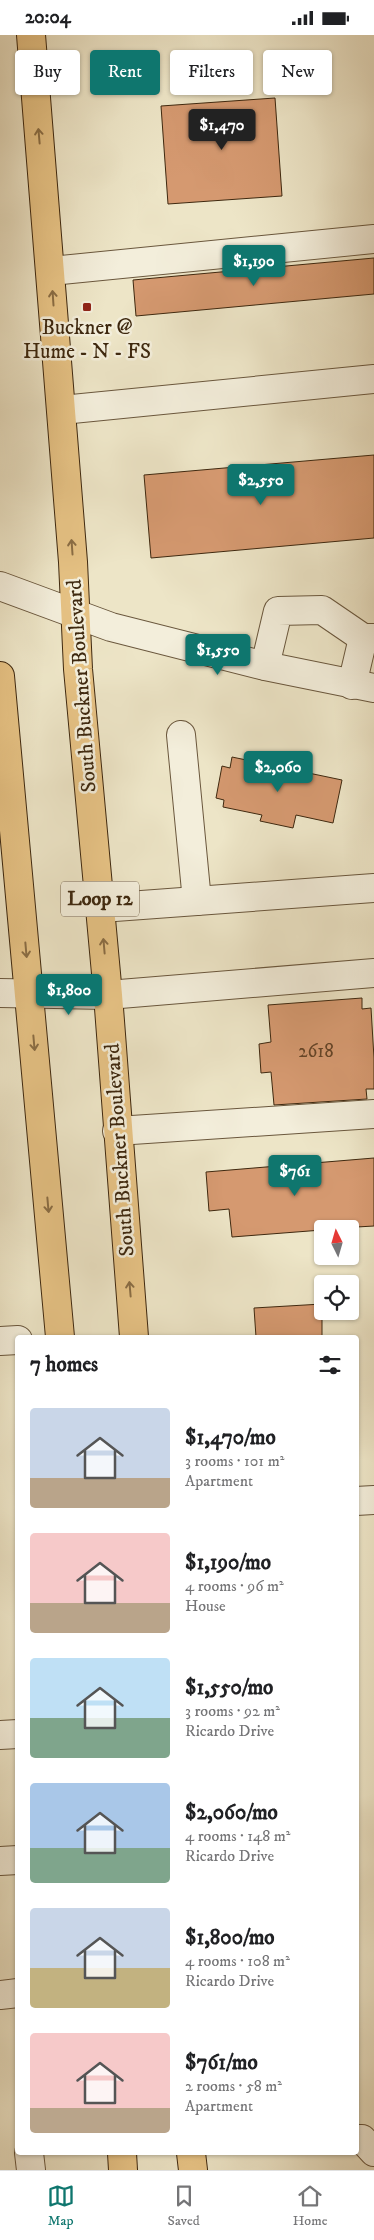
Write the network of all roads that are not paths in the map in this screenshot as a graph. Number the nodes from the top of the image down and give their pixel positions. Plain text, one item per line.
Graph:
1 (31, 35) edge
2 (374, 239) edge
3 (51, 271) junction
4 (374, 379) edge
5 (62, 410) junction
6 (0, 586) edge
7 (75, 613) junction
8 (369, 638) edge
9 (265, 666) junction
10 (0, 676) edge
11 (363, 686) edge
12 (181, 735) dead end
13 (4, 766) edge
14 (9, 870) edge
15 (374, 888) edge
16 (197, 901) junction
17 (101, 908) junction
18 (374, 973) edge
19 (0, 993) edge
20 (30, 994) junction
21 (108, 995) junction
22 (374, 1114) edge
23 (117, 1131) junction
24 (55, 1335) edge
25 (134, 1335) edge
26 (15, 1340) edge
27 (0, 1341) edge
28 (374, 1500) edge
29 (359, 1501) edge
30 (15, 1734) edge
31 (0, 1735) edge
32 (15, 1860) edge
33 (0, 1861) edge
34 (15, 1993) edge
35 (0, 1995) edge
36 (359, 2139) edge
37 (374, 2152) edge
38 (29, 2155) edge
39 (122, 2155) edge
40 (191, 2155) edge
41 (30, 2170) edge
42 (123, 2170) edge
43 (193, 2170) edge

3 -> 1 main road, South Buckner Boulevard / Loop 12
2 - 3 street
5 -> 3 main road, South Buckner Boulevard / Loop 12
4 - 5 street
7 -> 5 main road, South Buckner Boulevard / Loop 12
6 - 7 street
7 - 9 street
7 - 17 main road, South Buckner Boulevard / Loop 12
8 - 9 street
8 - 11 street
9 - 11 street
10 - 13 main road
12 - 16 street
13 - 14 main road
14 -> 20 main road
15 - 16 street
16 - 17 street
21 -> 17 main road, South Buckner Boulevard / Loop 12
18 - 21 street
19 - 20 street
20 - 21 street
20 -> 24 main road
21 - 23 main road, South Buckner Boulevard / Loop 12
22 - 23 street
25 -> 23 main road, South Buckner Boulevard / Loop 12
26 - 27 street
28 - 29 street
30 - 31 street
32 - 33 street
34 - 35 street
36 - 37 street
38 - 41 street
39 - 42 main road
40 - 43 main road

